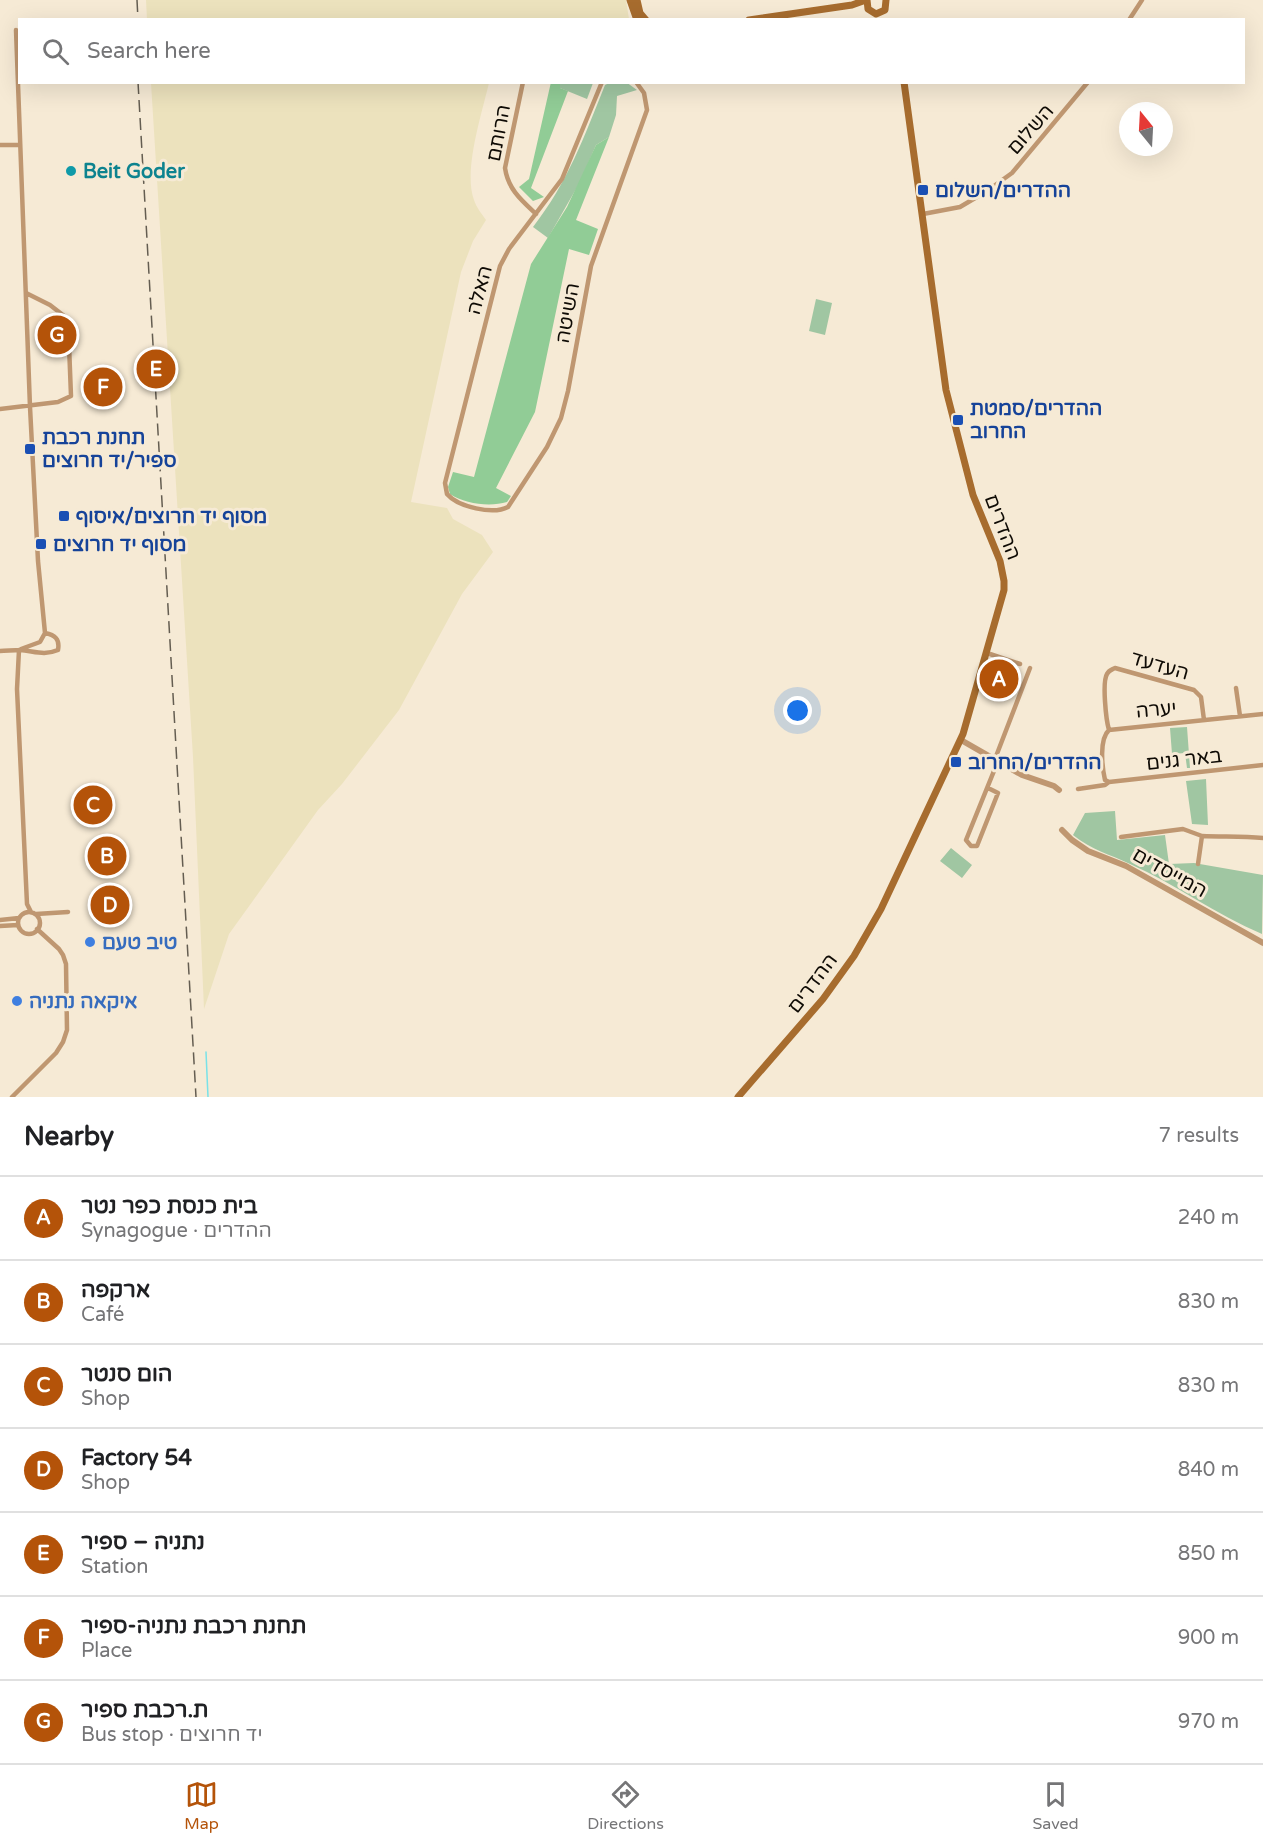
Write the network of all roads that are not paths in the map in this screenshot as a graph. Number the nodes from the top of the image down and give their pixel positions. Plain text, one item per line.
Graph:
1 (630, 0) edge
2 (637, 0) edge
3 (866, 0) edge
4 (1142, 0) edge
5 (887, 4) edge
6 (852, 5) junction
7 (871, 11) junction
8 (636, 18) edge
9 (644, 18) edge
10 (762, 18) edge
11 (880, 18) edge
12 (1130, 18) edge
13 (16, 30) dead end
14 (524, 84) edge
15 (600, 84) edge
16 (637, 84) edge
17 (904, 84) edge
18 (1086, 84) edge
19 (20, 145) junction
20 (0, 146) edge
21 (536, 214) junction
22 (922, 214) junction
23 (26, 293) junction
24 (30, 407) junction
25 (0, 409) edge
26 (471, 506) joint
27 (45, 633) junction
28 (19, 650) junction
29 (0, 651) edge
30 (987, 653) junction
31 (1020, 664) dead end
32 (1030, 668) dead end
33 (1236, 688) dead end
34 (1263, 714) edge
35 (1240, 716) junction
36 (1204, 720) junction
37 (1109, 730) junction
38 (961, 740) junction
39 (996, 760) junction
40 (1263, 765) edge
41 (1109, 783) junction
42 (987, 788) junction
43 (1078, 789) dead end
44 (1059, 790) dead end
45 (1062, 830) dead end
46 (1202, 836) junction
47 (1120, 837) dead end
48 (1263, 838) edge
49 (1198, 864) dead end
50 (27, 904) junction
51 (68, 912) dead end
52 (23, 913) junction
53 (36, 915) junction
54 (19, 918) junction
55 (0, 920) edge
56 (0, 926) edge
57 (18, 926) junction
58 (37, 930) junction
59 (1263, 943) edge
60 (12, 1097) edge
61 (738, 1097) edge

1 - 8 main road
2 - 9 main road
3 - 6 main road
3 - 7 main road
4 - 12 street
5 - 7 main road
6 - 7 main road
6 - 10 main road
7 - 11 main road
13 - 19 street
14 - 21 street, הרותם
15 - 21 street, האלה
16 - 26 street, השיטה
17 - 22 main road, ההדרים
18 - 22 street, השלום
19 - 20 street
19 - 23 street
21 - 26 street, האלה
22 - 30 main road, ההדרים
23 - 24 street
23 - 24 street
24 - 25 street
24 - 27 street
27 - 28 street
27 - 28 street
28 - 29 street
28 - 50 street
30 - 31 street
30 - 38 main road, ההדרים
32 - 39 street
33 - 35 street
34 - 35 street, יערה
35 - 36 street, יערה
36 - 37 street, יערה
36 - 37 street, העדעד
37 - 41 street, יערה
38 - 39 street
38 - 61 main road, ההדרים
39 - 42 street
39 - 44 street
40 - 41 street, באר גנים
41 - 43 street, באר גנים
42 - 42 street
45 - 59 street, המייסדים
46 - 47 street
46 - 48 street
46 - 49 street
50 - 52 street
50 - 53 street
51 - 53 street
52 - 53 street
52 - 54 street
53 - 58 street
54 - 55 street
54 - 57 street
56 - 57 street
57 - 58 street
58 - 60 street

